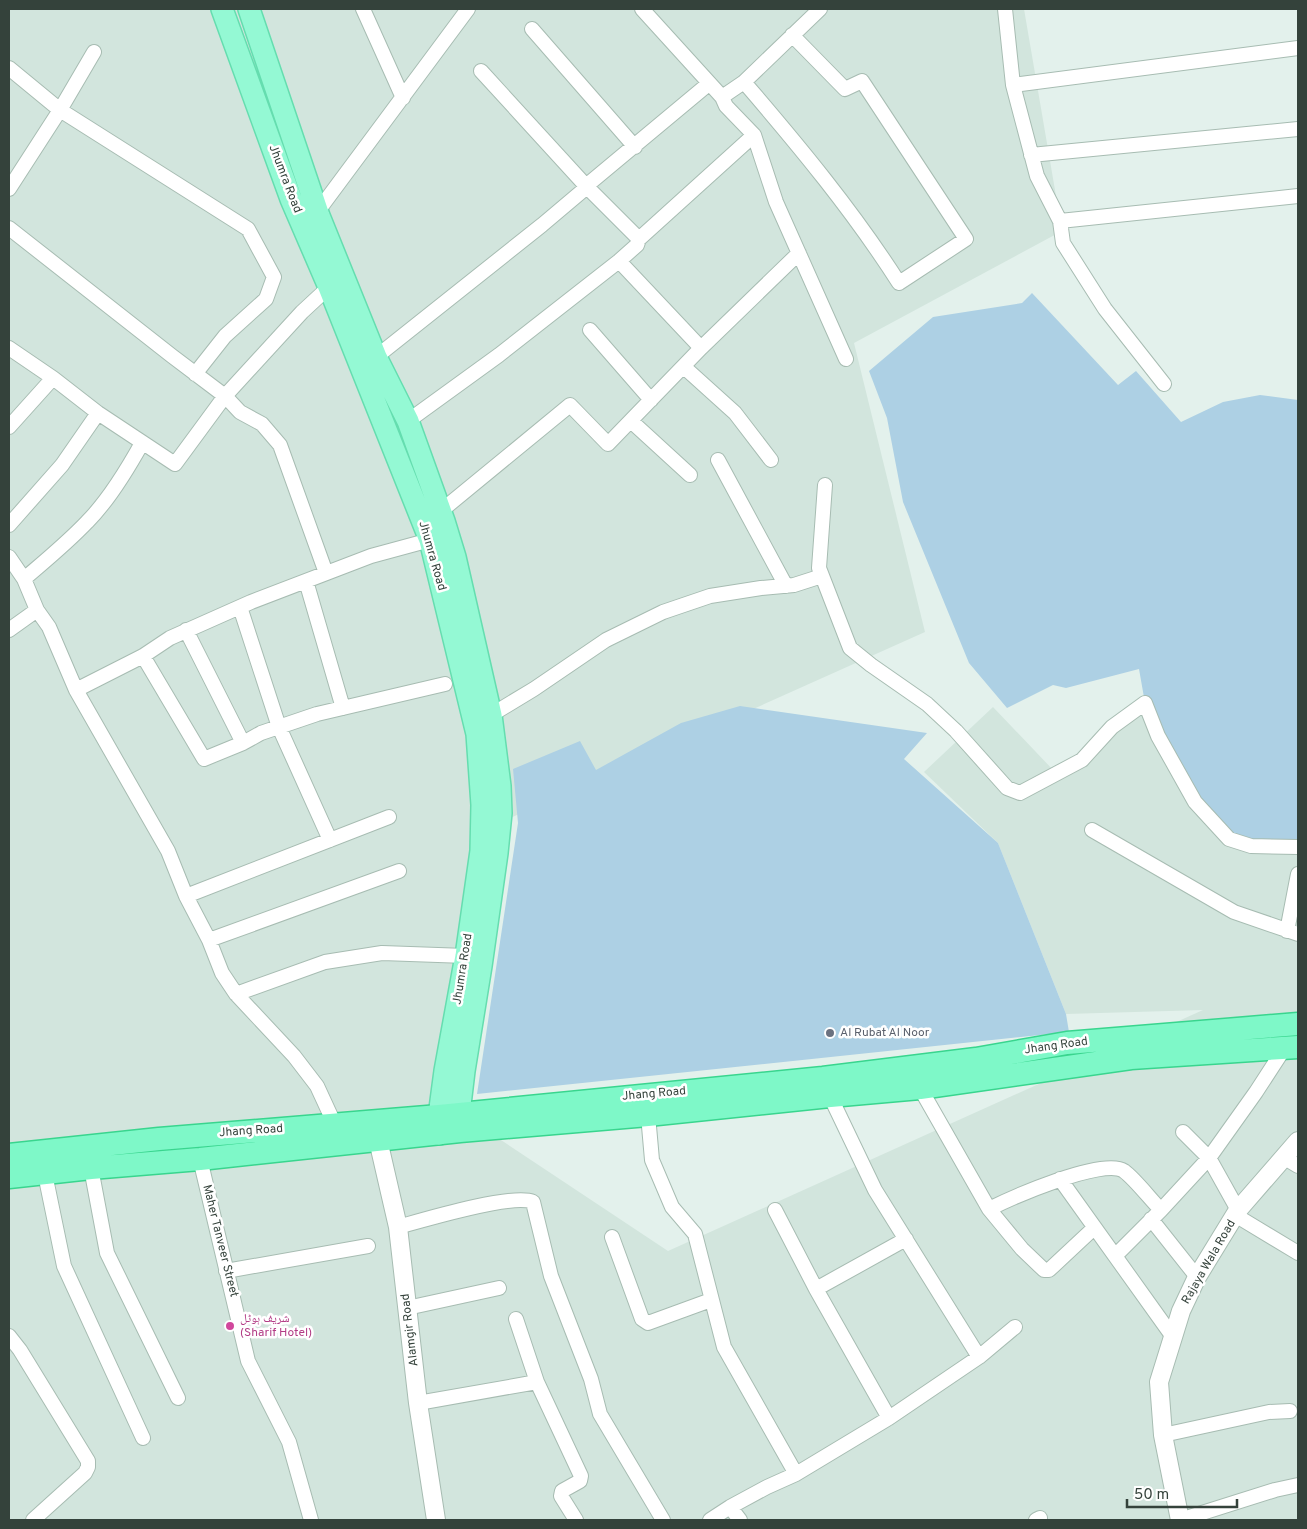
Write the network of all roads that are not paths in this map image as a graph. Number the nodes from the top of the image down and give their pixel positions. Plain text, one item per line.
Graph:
1 (222, 9) edge
2 (249, 9) edge
3 (363, 9) edge
4 (468, 9) edge
5 (642, 9) edge
6 (818, 9) edge
7 (1005, 9) edge
8 (532, 29) dead end
9 (792, 35) junction
10 (1298, 48) edge
11 (94, 52) dead end
12 (9, 68) edge
13 (481, 71) dead end
14 (706, 80) junction
15 (744, 82) junction
16 (1013, 86) junction
17 (722, 97) junction
18 (403, 98) junction
19 (60, 110) junction
20 (1298, 129) edge
21 (754, 136) junction
22 (634, 147) junction
23 (1032, 155) junction
24 (586, 187) junction
25 (9, 189) edge
26 (1298, 196) edge
27 (309, 215) junction
28 (1060, 221) junction
29 (9, 228) edge
30 (639, 239) junction
31 (799, 253) junction
32 (619, 260) junction
33 (329, 287) junction
34 (590, 330) dead end
35 (9, 348) edge
36 (701, 348) junction
37 (376, 358) junction
38 (846, 359) dead end
39 (684, 366) junction
40 (195, 374) junction
41 (53, 378) junction
42 (1164, 384) dead end
43 (225, 396) junction
44 (651, 400) junction
45 (98, 413) junction
46 (408, 421) junction
47 (631, 421) junction
48 (9, 427) edge
49 (142, 443) junction
50 (718, 460) dead end
51 (771, 460) dead end
52 (690, 476) dead end
53 (825, 485) dead end
54 (441, 511) junction
55 (9, 525) edge
56 (430, 540) junction
57 (11, 564) edge
58 (326, 573) junction
59 (822, 576) junction
60 (24, 579) junction
61 (306, 581) junction
62 (786, 586) junction
63 (240, 608) junction
64 (37, 610) junction
65 (9, 630) edge
66 (186, 630) junction
67 (143, 656) junction
68 (445, 684) dead end
69 (76, 690) junction
70 (344, 708) junction
71 (491, 715) junction
72 (279, 727) junction
73 (243, 743) junction
74 (389, 817) dead end
75 (1092, 830) dead end
76 (330, 840) junction
77 (1298, 847) edge
78 (399, 871) dead end
79 (1298, 874) edge
80 (186, 896) junction
81 (1293, 933) edge
82 (209, 940) junction
83 (466, 956) junction
84 (236, 994) junction
85 (1298, 1024) edge
86 (1291, 1048) edge
87 (978, 1068) junction
88 (920, 1088) junction
89 (830, 1096) junction
90 (648, 1115) junction
91 (449, 1123) junction
92 (335, 1125) junction
93 (1183, 1132) dead end
94 (378, 1140) junction
95 (1298, 1141) edge
96 (9, 1155) edge
97 (1283, 1157) junction
98 (1209, 1158) junction
99 (200, 1159) junction
100 (1298, 1166) edge
101 (91, 1168) junction
102 (45, 1174) junction
103 (9, 1177) edge
104 (1060, 1179) junction
105 (989, 1209) junction
106 (775, 1210) dead end
107 (1236, 1213) junction
108 (1156, 1215) junction
109 (398, 1227) junction
110 (1094, 1228) junction
111 (612, 1237) dead end
112 (906, 1239) junction
113 (368, 1246) dead end
114 (1298, 1253) edge
115 (1115, 1256) junction
116 (226, 1270) junction
117 (1197, 1277) junction
118 (499, 1288) dead end
119 (816, 1289) junction
120 (711, 1300) junction
121 (407, 1308) junction
122 (516, 1320) dead end
123 (1016, 1327) dead end
124 (9, 1336) edge
125 (1173, 1337) junction
126 (979, 1357) junction
127 (537, 1382) junction
128 (178, 1398) dead end
129 (418, 1403) junction
130 (1290, 1411) dead end
131 (889, 1418) junction
132 (1163, 1435) junction
133 (143, 1438) dead end
134 (796, 1474) junction
135 (1298, 1485) edge
136 (730, 1507) junction
137 (33, 1520) edge
138 (310, 1520) edge
139 (436, 1520) edge
140 (576, 1520) edge
141 (663, 1520) edge
142 (710, 1520) edge
143 (740, 1520) edge
144 (1180, 1520) edge

1 - 27 main road, Jhumra Road
2 - 27 main road, Jhumra Road
3 - 18 street
4 - 18 street
5 - 14 street
6 - 9 street
7 - 16 street
8 - 22 street
9 - 15 street
9 - 15 street
10 - 16 street
11 - 19 street
12 - 19 street
13 - 24 street
14 - 17 street
14 - 22 street
15 - 17 street
16 - 23 street
17 - 21 street
18 - 27 street
19 - 25 street
19 - 40 street
20 - 23 street
21 - 30 street
21 - 31 street
22 - 24 street
23 - 28 street
24 - 30 street
24 - 37 street
26 - 28 street
27 - 33 main road, Jhumra Road
27 - 37 main road, Jhumra Road
28 - 42 street
29 - 40 street
30 - 32 street
31 - 36 street
31 - 38 street
32 - 36 street
32 - 46 street
33 - 43 street
33 - 56 main road, Jhumra Road
34 - 44 street
35 - 41 street
36 - 39 street
37 - 46 main road, Jhumra Road
39 - 44 street
39 - 51 street
40 - 43 street
41 - 45 street
41 - 48 street
43 - 49 street
43 - 58 street
44 - 47 street
45 - 49 street
45 - 55 street
46 - 54 main road, Jhumra Road
47 - 52 street
47 - 54 street
49 - 60 street
50 - 62 street
53 - 59 street
54 - 71 main road, Jhumra Road
56 - 58 street
56 - 83 main road, Jhumra Road
57 - 60 street
58 - 61 street
59 - 62 street
59 - 77 street
60 - 64 street
61 - 63 street
61 - 70 street
62 - 71 street
63 - 66 street
63 - 72 street
64 - 65 street
64 - 69 street
66 - 67 street
66 - 73 street
67 - 69 street
67 - 73 street
68 - 70 street
69 - 80 street
70 - 72 street
71 - 91 main road, Jhumra Road
72 - 73 street
72 - 76 street
74 - 76 street
75 - 81 street
76 - 80 street
78 - 82 street
79 - 81 street
80 - 82 street
82 - 84 street
83 - 84 street
83 - 91 main road, Jhumra Road
84 - 92 street
85 - 87 highway, Jhang Road
86 - 87 highway, Jhang Road
86 - 98 street
87 - 88 highway, Jhang Road
87 - 91 highway, Jhang Road
88 - 89 highway, Jhang Road
88 - 105 street
89 - 90 highway, Jhang Road
89 - 112 street
90 - 91 highway, Jhang Road
90 - 120 street
91 - 92 highway, Jhang Road
91 - 94 highway, Jhang Road
92 - 96 highway, Jhang Road
93 - 98 street
94 - 99 highway, Jhang Road
94 - 109 street, Alamgir Road
95 - 97 street, Rajaya Wala Road
97 - 100 street
97 - 107 street, Rajaya Wala Road
98 - 107 street
98 - 108 street
99 - 101 highway, Jhang Road
99 - 116 street, Maher Tanveer Street
101 - 102 highway, Jhang Road
101 - 128 street
102 - 103 highway, Jhang Road
102 - 133 street
104 - 105 street
104 - 108 street
104 - 110 street
105 - 110 street
106 - 119 street
107 - 114 street
107 - 117 street, Rajaya Wala Road
108 - 115 street
108 - 117 street
109 - 121 street, Alamgir Road
109 - 141 street
110 - 115 street
111 - 120 street
112 - 119 street
112 - 126 street
113 - 116 street
115 - 125 street
116 - 138 street, Maher Tanveer Street
117 - 125 street, Rajaya Wala Road
118 - 121 street
119 - 131 street
120 - 134 street
121 - 129 street, Alamgir Road
122 - 127 street
123 - 126 street
124 - 137 street
125 - 132 street, Rajaya Wala Road
126 - 131 street
127 - 129 street
127 - 140 street
129 - 139 street, Alamgir Road
130 - 132 street
131 - 134 street
132 - 144 street, Rajaya Wala Road
134 - 136 street
135 - 144 street
136 - 142 street
136 - 143 street

